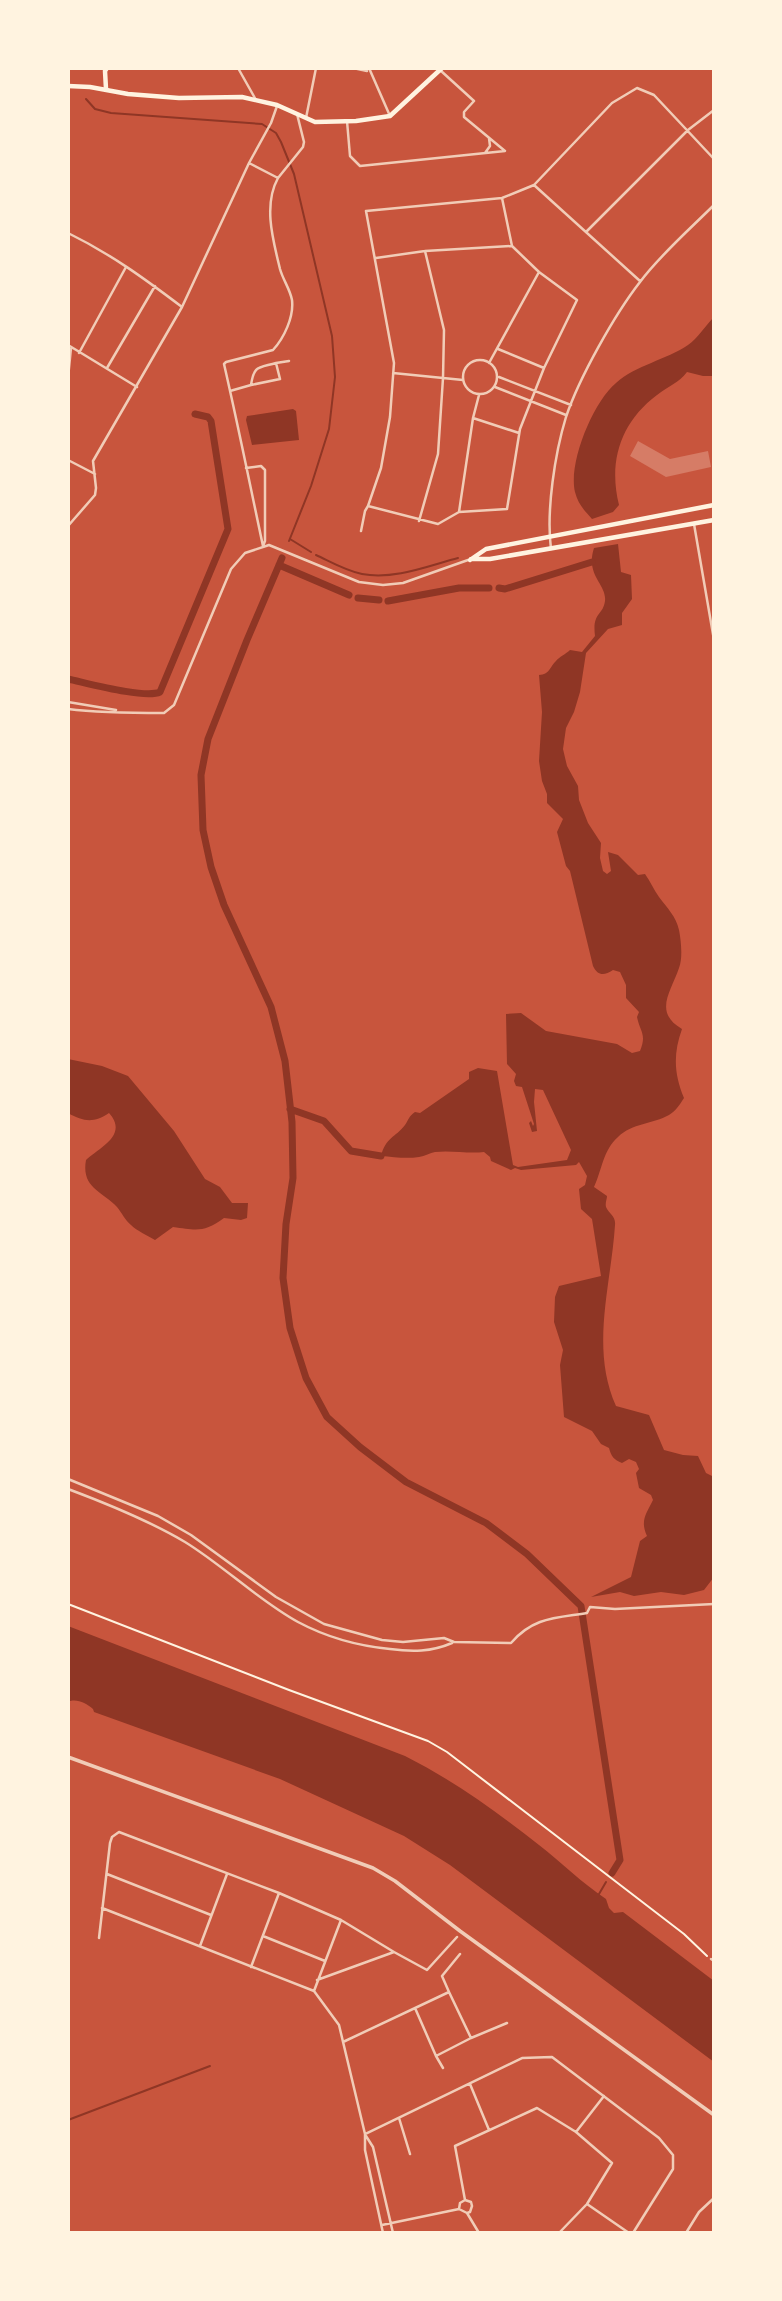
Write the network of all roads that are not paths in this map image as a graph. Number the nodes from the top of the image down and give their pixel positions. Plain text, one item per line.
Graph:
1 (238, 68) edge
2 (316, 68) edge
3 (353, 68) edge
4 (105, 69) edge
5 (441, 69) edge
6 (369, 70) edge
7 (68, 86) edge
8 (106, 89) junction
9 (256, 100) junction
10 (277, 105) junction
11 (714, 110) edge
12 (297, 114) junction
13 (390, 116) junction
14 (306, 118) junction
15 (347, 121) junction
16 (688, 130) junction
17 (489, 138) junction
18 (484, 154) junction
19 (714, 159) edge
20 (249, 163) junction
21 (279, 176) junction
22 (534, 185) junction
23 (502, 198) junction
24 (714, 205) edge
25 (586, 232) junction
26 (68, 233) edge
27 (512, 246) junction
28 (425, 251) junction
29 (375, 258) junction
30 (127, 265) junction
31 (538, 272) junction
32 (640, 281) junction
33 (155, 286) junction
34 (182, 307) junction
35 (70, 347) edge
36 (497, 348) junction
37 (79, 353) junction
38 (289, 361) dead end
39 (276, 363) junction
40 (489, 363) junction
41 (107, 368) junction
42 (544, 368) junction
43 (393, 373) junction
44 (498, 376) junction
45 (68, 378) edge
46 (443, 378) junction
47 (463, 380) junction
48 (251, 385) junction
49 (137, 387) junction
50 (495, 387) junction
51 (230, 391) junction
52 (534, 391) junction
53 (480, 395) junction
54 (529, 401) junction
55 (570, 405) junction
56 (567, 415) junction
57 (473, 418) junction
58 (519, 433) junction
59 (68, 460) edge
60 (246, 468) junction
61 (95, 474) junction
62 (714, 505) edge
63 (368, 506) junction
64 (459, 512) junction
65 (419, 520) junction
66 (714, 520) edge
67 (694, 524) junction
68 (68, 526) edge
69 (362, 531) dead end
70 (550, 537) junction
71 (263, 546) junction
72 (551, 548) junction
73 (470, 559) junction
74 (714, 640) edge
75 (68, 702) edge
76 (68, 709) edge
77 (119, 711) junction
78 (68, 1479) edge
79 (68, 1489) edge
80 (165, 1520) junction
81 (159, 1528) junction
82 (714, 1604) edge
83 (406, 1642) junction
84 (454, 1642) junction
85 (406, 1651) junction
86 (68, 1757) edge
87 (106, 1874) junction
88 (227, 1874) junction
89 (279, 1893) junction
90 (102, 1908) junction
91 (211, 1915) junction
92 (341, 1920) junction
93 (263, 1936) junction
94 (457, 1937) dead end
95 (99, 1938) dead end
96 (199, 1946) junction
97 (394, 1951) junction
98 (460, 1954) dead end
99 (325, 1961) junction
100 (251, 1967) junction
101 (317, 1980) junction
102 (313, 1991) junction
103 (449, 1992) junction
104 (415, 2008) junction
105 (507, 2023) dead end
106 (471, 2038) junction
107 (343, 2042) junction
108 (436, 2056) junction
109 (443, 2068) dead end
110 (470, 2084) junction
111 (604, 2096) junction
112 (714, 2115) edge
113 (399, 2118) junction
114 (489, 2130) junction
115 (576, 2132) junction
116 (365, 2134) junction
117 (410, 2154) dead end
118 (714, 2197) edge
119 (465, 2200) junction
120 (587, 2204) junction
121 (459, 2209) junction
122 (467, 2213) junction
123 (390, 2223) junction
124 (472, 2224) junction
125 (382, 2225) junction
126 (383, 2233) edge
127 (393, 2233) edge
128 (471, 2233) edge
129 (479, 2233) edge
130 (559, 2233) edge
131 (631, 2233) edge
132 (686, 2233) edge

1 - 9 street
2 - 14 street
3 - 6 street
4 - 8 main road
5 - 13 main road
5 - 17 street
6 - 13 street
7 - 8 main road
8 - 9 main road
9 - 10 main road
10 - 12 main road
10 - 20 street
11 - 16 street
12 - 14 main road
12 - 21 street
13 - 15 main road
14 - 15 main road
15 - 18 street
16 - 19 street
16 - 22 street
16 - 25 street
17 - 18 street
17 - 18 street
20 - 21 street
20 - 34 street
21 - 51 street
22 - 23 street
22 - 25 street
23 - 27 street
23 - 29 street
24 - 32 street
25 - 32 street
26 - 30 street
27 - 28 street
27 - 31 street
28 - 29 street
28 - 46 street
29 - 43 street
30 - 33 street
30 - 37 street
31 - 36 street
31 - 42 street
32 - 55 street
33 - 34 street
33 - 41 street
34 - 49 street
35 - 37 street
35 - 45 street
36 - 40 street
36 - 42 street
37 - 41 street
38 - 39 street
39 - 48 street
39 - 48 street
40 - 44 street
40 - 47 street
41 - 49 street
42 - 52 street
43 - 46 street
43 - 63 street
44 - 50 street
44 - 52 street
46 - 47 street
46 - 65 street
47 - 53 street
48 - 51 street
49 - 61 street
50 - 53 street
50 - 54 street
51 - 60 street
52 - 54 street
52 - 55 street
53 - 57 street
54 - 56 street
54 - 58 street
55 - 56 street
56 - 70 street
57 - 58 street
57 - 64 street
58 - 64 street
59 - 61 street
60 - 71 street
60 - 71 street
61 - 68 street
62 - 70 main road
63 - 65 street
63 - 69 street
64 - 65 street
66 - 67 main road
67 - 72 main road
67 - 74 street
70 - 72 street
70 - 73 main road
71 - 73 street
71 - 77 street
72 - 73 main road
75 - 77 street
76 - 77 street
78 - 80 street
79 - 81 street
80 - 81 street
80 - 83 street
81 - 85 street
82 - 84 street
83 - 84 street
83 - 85 street
84 - 85 street
86 - 112 street
87 - 88 street
87 - 90 street
87 - 91 street
88 - 89 street
88 - 91 street
89 - 92 street
89 - 93 street
90 - 95 street
90 - 96 street
91 - 96 street
92 - 97 street
92 - 99 street
93 - 99 street
93 - 100 street
94 - 97 street
96 - 100 street
97 - 101 street
98 - 103 street
99 - 101 street
100 - 102 street
101 - 102 street
102 - 107 street
103 - 104 street
103 - 106 street
104 - 107 street
104 - 108 street
105 - 106 street
106 - 108 street
107 - 116 street
108 - 109 street
110 - 111 street
110 - 113 street
110 - 114 street
111 - 115 street
111 - 131 street
113 - 116 street
113 - 117 street
114 - 115 street
114 - 119 street
115 - 120 street
116 - 123 street
116 - 125 street
118 - 132 street
119 - 121 street
119 - 122 street
120 - 130 street
120 - 131 street
121 - 122 street
121 - 123 street
122 - 124 street
123 - 125 street
123 - 127 street
124 - 128 street
124 - 129 street
125 - 126 street

